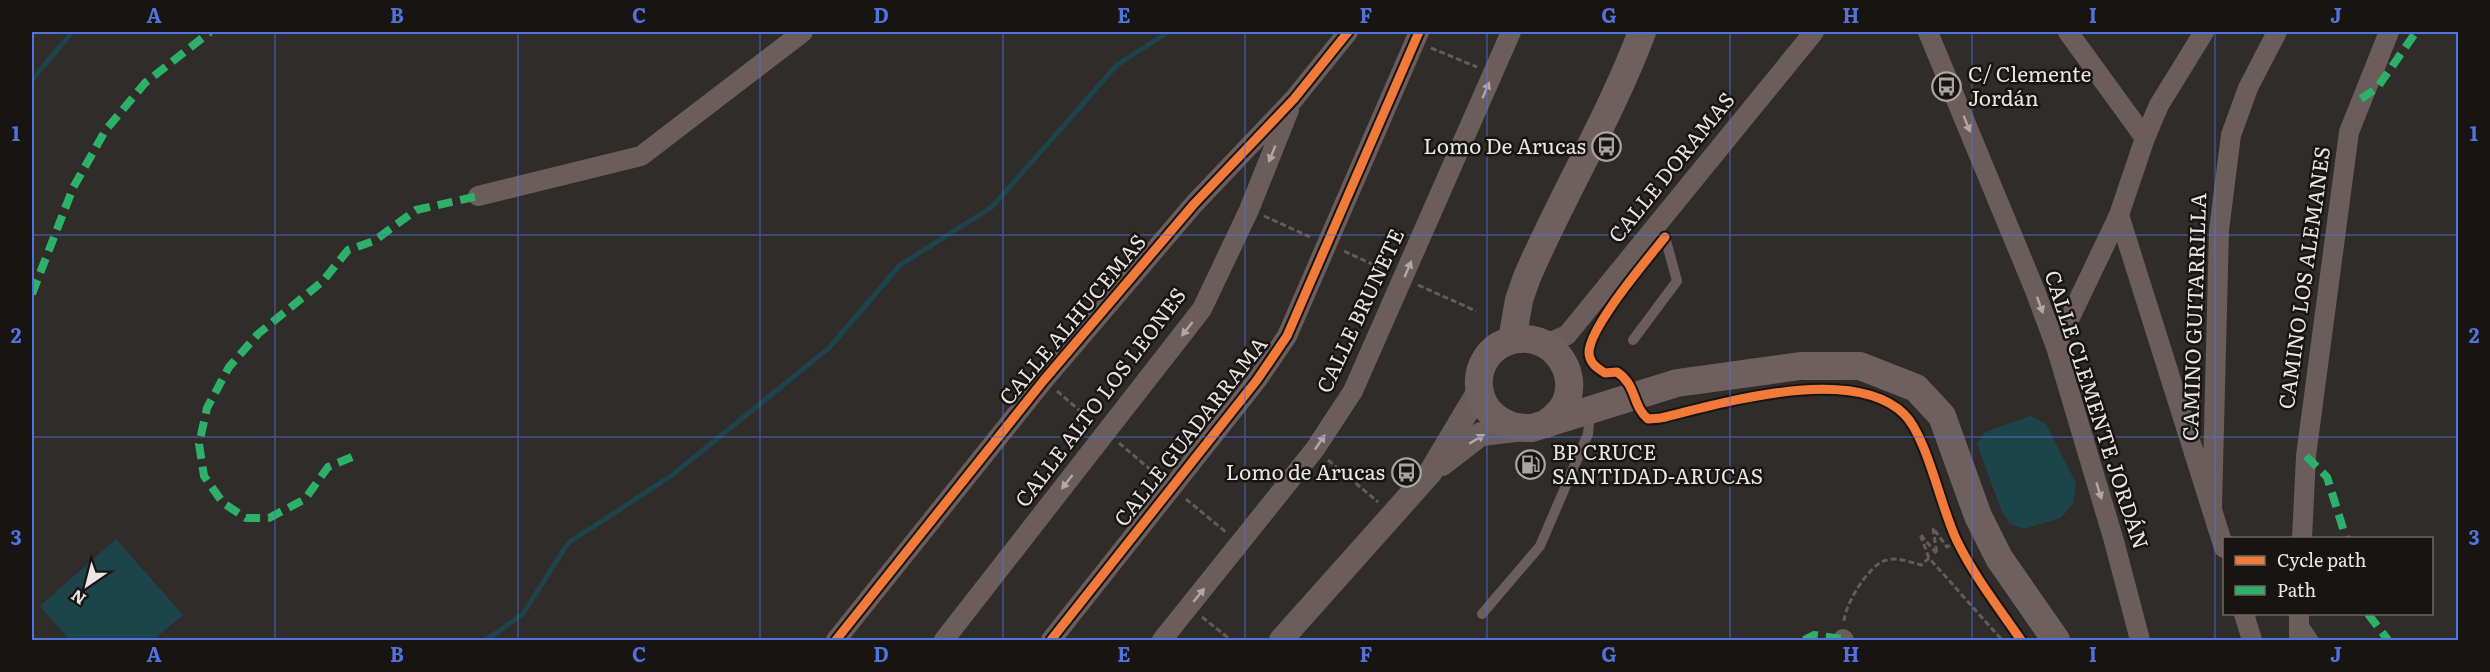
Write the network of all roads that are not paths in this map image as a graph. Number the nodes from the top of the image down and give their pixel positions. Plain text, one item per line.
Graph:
1 (803, 32) edge
2 (1348, 32) edge
3 (1511, 32) edge
4 (1642, 32) edge
5 (1814, 32) edge
6 (1928, 32) edge
7 (2068, 32) edge
8 (2204, 32) edge
9 (2277, 32) edge
10 (2389, 32) edge
11 (1417, 36) edge
12 (1294, 99) junction
13 (2145, 138) junction
14 (478, 196) dead end
15 (2119, 215) junction
16 (1655, 226) junction
17 (1633, 340) dead end
18 (2056, 347) junction
19 (1549, 350) junction
20 (1479, 391) junction
21 (1628, 398) junction
22 (1591, 410) junction
23 (1539, 426) junction
24 (1430, 473) junction
25 (2212, 507) junction
26 (2302, 537) edge
27 (2223, 546) edge
28 (1482, 614) dead end
29 (2244, 615) edge
30 (2299, 616) edge
31 (836, 640) edge
32 (944, 640) edge
33 (1051, 640) edge
34 (1162, 640) edge
35 (1281, 640) edge
36 (2056, 640) edge
37 (2140, 640) edge
38 (2252, 640) edge
39 (2299, 640) edge
40 (2314, 640) edge

1 - 14 street
2 - 12 street, CALLE ALHUCEMAS
34 -> 3 street, CALLE BRUNETE
4 - 19 main road
5 - 16 street, CALLE DORAMAS
6 -> 18 street, CALLE CLEMENTE JORDÁN
7 - 13 street
8 - 13 street
9 - 25 street, CAMINO GUITARRILLA
10 - 26 street, CAMINO LOS ALEMANES
11 - 33 street, CALLE GUADARRAMA
12 - 31 street, CALLE ALHUCEMAS
12 -> 32 street, CALLE ALTO LOS LEONES
13 - 15 street
15 - 18 street
15 - 25 street
16 - 17 lane
16 - 19 street, CALLE DORAMAS
18 -> 37 street, CALLE CLEMENTE JORDÁN
19 - 20 main road
19 - 21 main road
19 - 23 main road
20 - 23 main road
20 - 24 street
21 - 22 main road
21 - 36 main road
22 - 23 main road
22 - 28 lane
24 -> 23 street
24 - 35 street
25 - 27 street
29 - 38 street
30 - 39 street
30 - 40 lane

